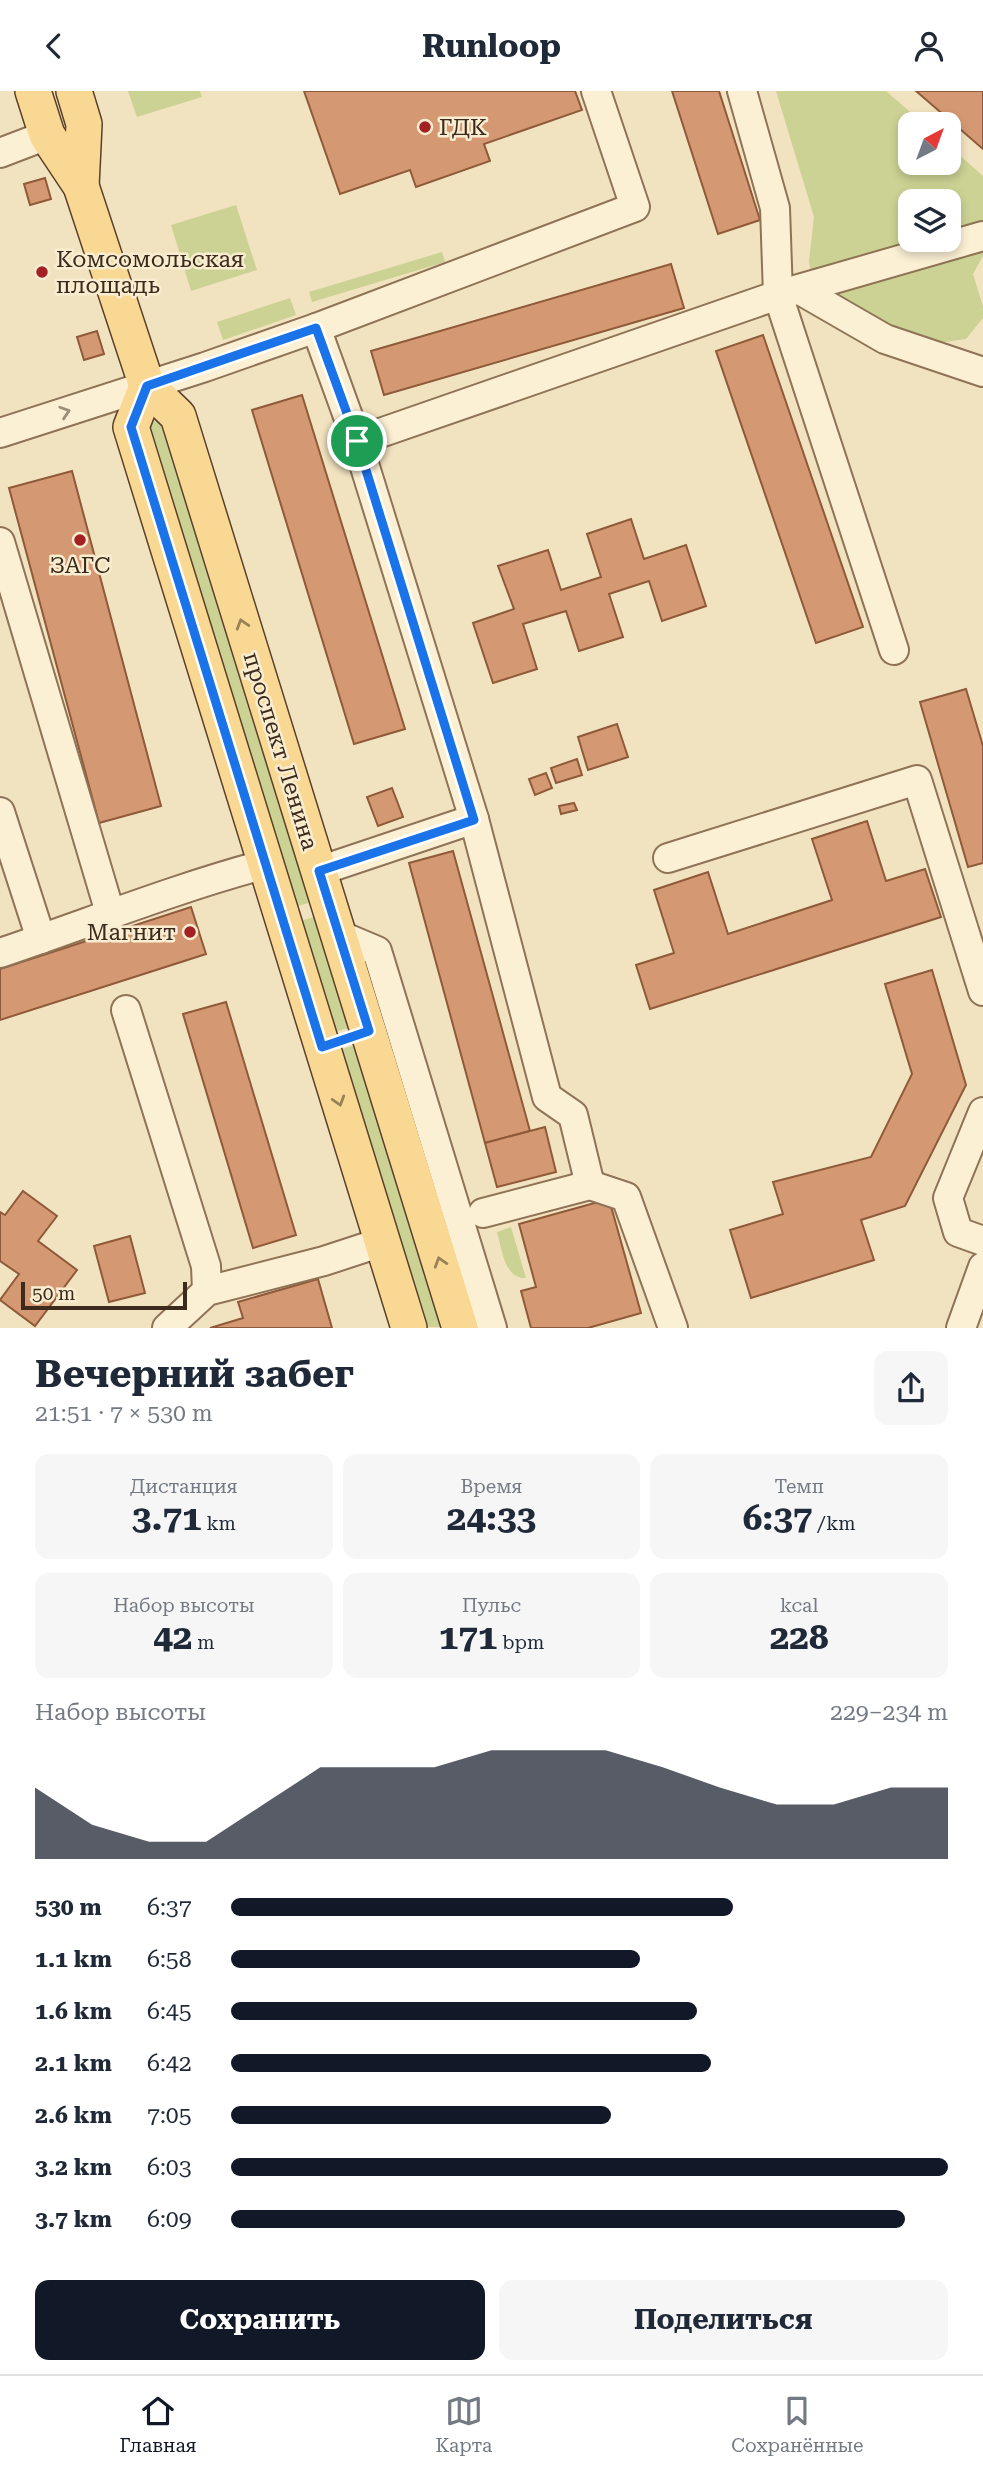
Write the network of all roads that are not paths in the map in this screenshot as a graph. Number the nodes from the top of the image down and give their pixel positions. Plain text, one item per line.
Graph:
1 (33, 91) edge
2 (74, 91) edge
3 (596, 91) edge
4 (743, 91) edge
5 (47, 135) junction
6 (0, 153) edge
7 (81, 186) junction
8 (983, 236) edge
9 (789, 292) junction
10 (316, 328) junction
11 (983, 372) edge
12 (147, 386) junction
13 (0, 433) edge
14 (357, 441) junction
15 (0, 542) edge
16 (894, 650) dead end
17 (0, 813) edge
18 (474, 820) junction
19 (668, 858) dead end
20 (266, 864) junction
21 (319, 871) junction
22 (111, 916) junction
23 (338, 935) junction
24 (41, 939) junction
25 (0, 953) edge
26 (983, 991) edge
27 (126, 1010) dead end
28 (369, 1031) junction
29 (322, 1047) junction
30 (983, 1112) edge
31 (590, 1185) junction
32 (483, 1213) dead end
33 (983, 1241) edge
34 (382, 1242) junction
35 (983, 1268) edge
36 (207, 1291) junction
37 (167, 1328) edge
38 (409, 1328) edge
39 (460, 1328) edge
40 (492, 1328) edge
41 (673, 1328) edge
42 (961, 1328) edge

1 - 5 main road, проспект Ленина
2 - 7 main road, проспект Ленина
3 - 10 street
4 - 9 street
5 - 6 street
5 - 7 main road, проспект Ленина
7 - 12 main road, проспект Ленина
8 - 9 street
9 - 11 street
9 - 14 street
9 - 16 street
10 - 12 street
10 - 14 street
13 -> 12 street
12 - 20 main road, проспект Ленина
21 -> 12 main road, проспект Ленина
14 - 18 street
15 - 22 street
17 - 24 street
18 - 21 street
18 - 31 street
19 - 26 street
20 - 22 street
20 - 29 main road, проспект Ленина
21 - 23 main road, проспект Ленина
22 - 24 street
23 - 28 main road, проспект Ленина
23 - 40 street
24 - 25 street
27 - 36 street
28 - 29 main road
39 -> 28 main road, проспект Ленина
29 -> 34 main road, проспект Ленина
30 - 33 street
31 - 32 street
31 - 41 street
34 - 36 street
34 - 38 main road, проспект Ленина
35 - 42 street
36 - 37 street

